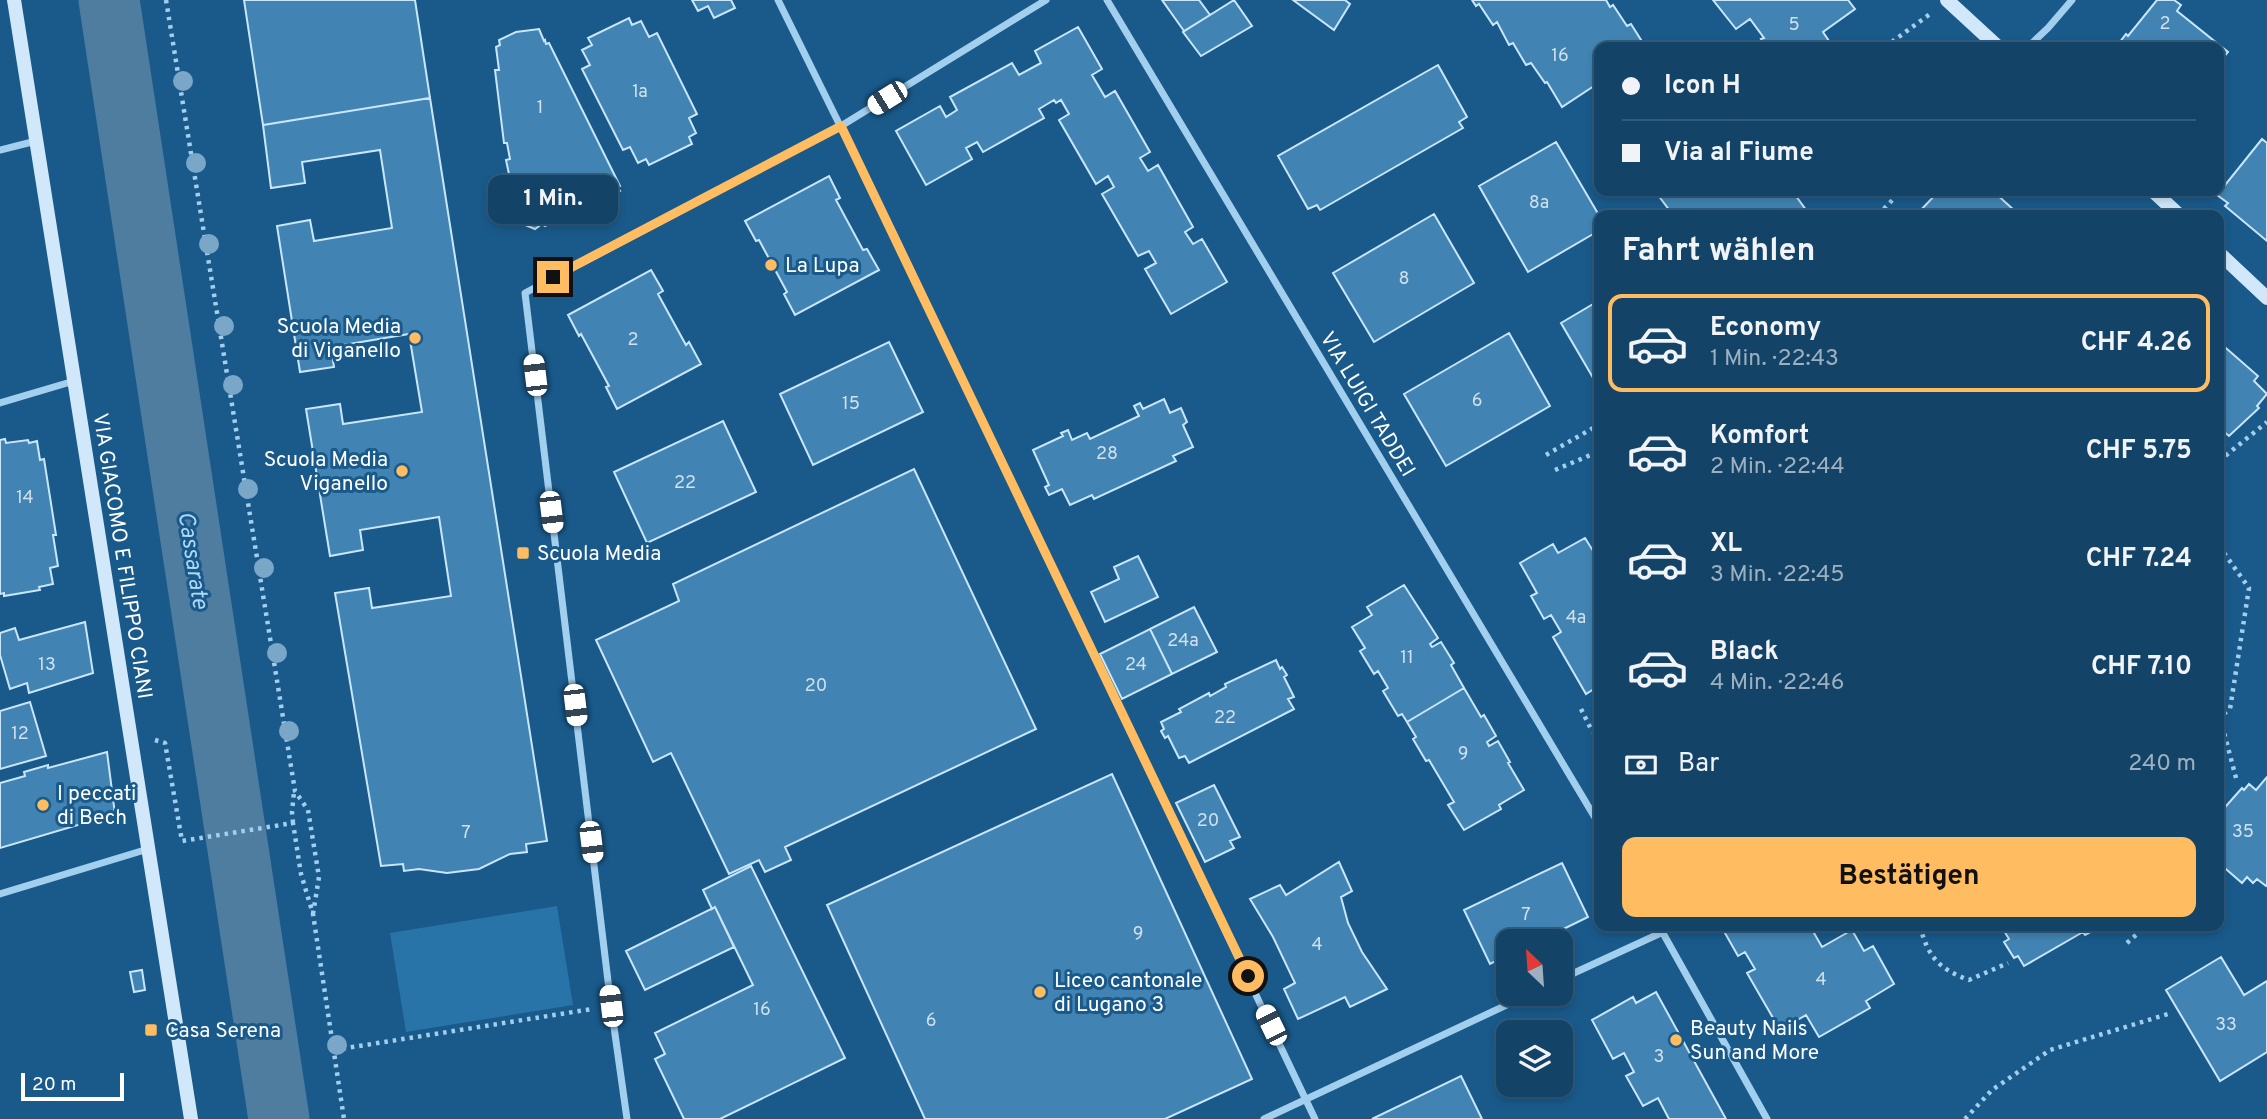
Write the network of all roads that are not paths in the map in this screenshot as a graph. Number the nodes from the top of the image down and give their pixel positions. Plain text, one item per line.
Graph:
1 (14, 0) edge
2 (778, 0) edge
3 (1046, 0) edge
4 (1107, 0) edge
5 (1948, 0) edge
6 (2071, 0) edge
7 (1993, 42) edge
8 (2033, 42) edge
9 (841, 126) junction
10 (36, 141) junction
11 (0, 150) edge
12 (2158, 196) edge
13 (2174, 210) edge
14 (2224, 257) edge
15 (2265, 291) edge
16 (74, 381) junction
17 (0, 403) edge
18 (1594, 816) edge
19 (148, 849) junction
20 (0, 894) edge
21 (1657, 931) edge
22 (1662, 931) edge
23 (1573, 973) edge
24 (1504, 1006) edge
25 (1306, 1099) junction
26 (191, 1119) edge
27 (627, 1119) edge
28 (1265, 1119) edge
29 (1315, 1119) edge
30 (1767, 1119) edge

1 - 10 main road, VIA GIACOMO E FILIPPO CIANI
2 - 9 street
3 - 9 street
4 - 18 street, VIA LUIGI TADDEI
5 - 7 main road
6 - 8 street
9 - 25 street
9 - 27 street
10 - 11 street
10 - 16 main road, VIA GIACOMO E FILIPPO CIANI
12 - 13 main road
14 - 15 main road
16 - 17 street
16 - 19 main road, VIA GIACOMO E FILIPPO CIANI
19 - 20 street
19 - 26 main road, VIA GIACOMO E FILIPPO CIANI
21 - 23 street
22 - 30 street
24 - 25 street
25 - 28 street
25 - 29 street

